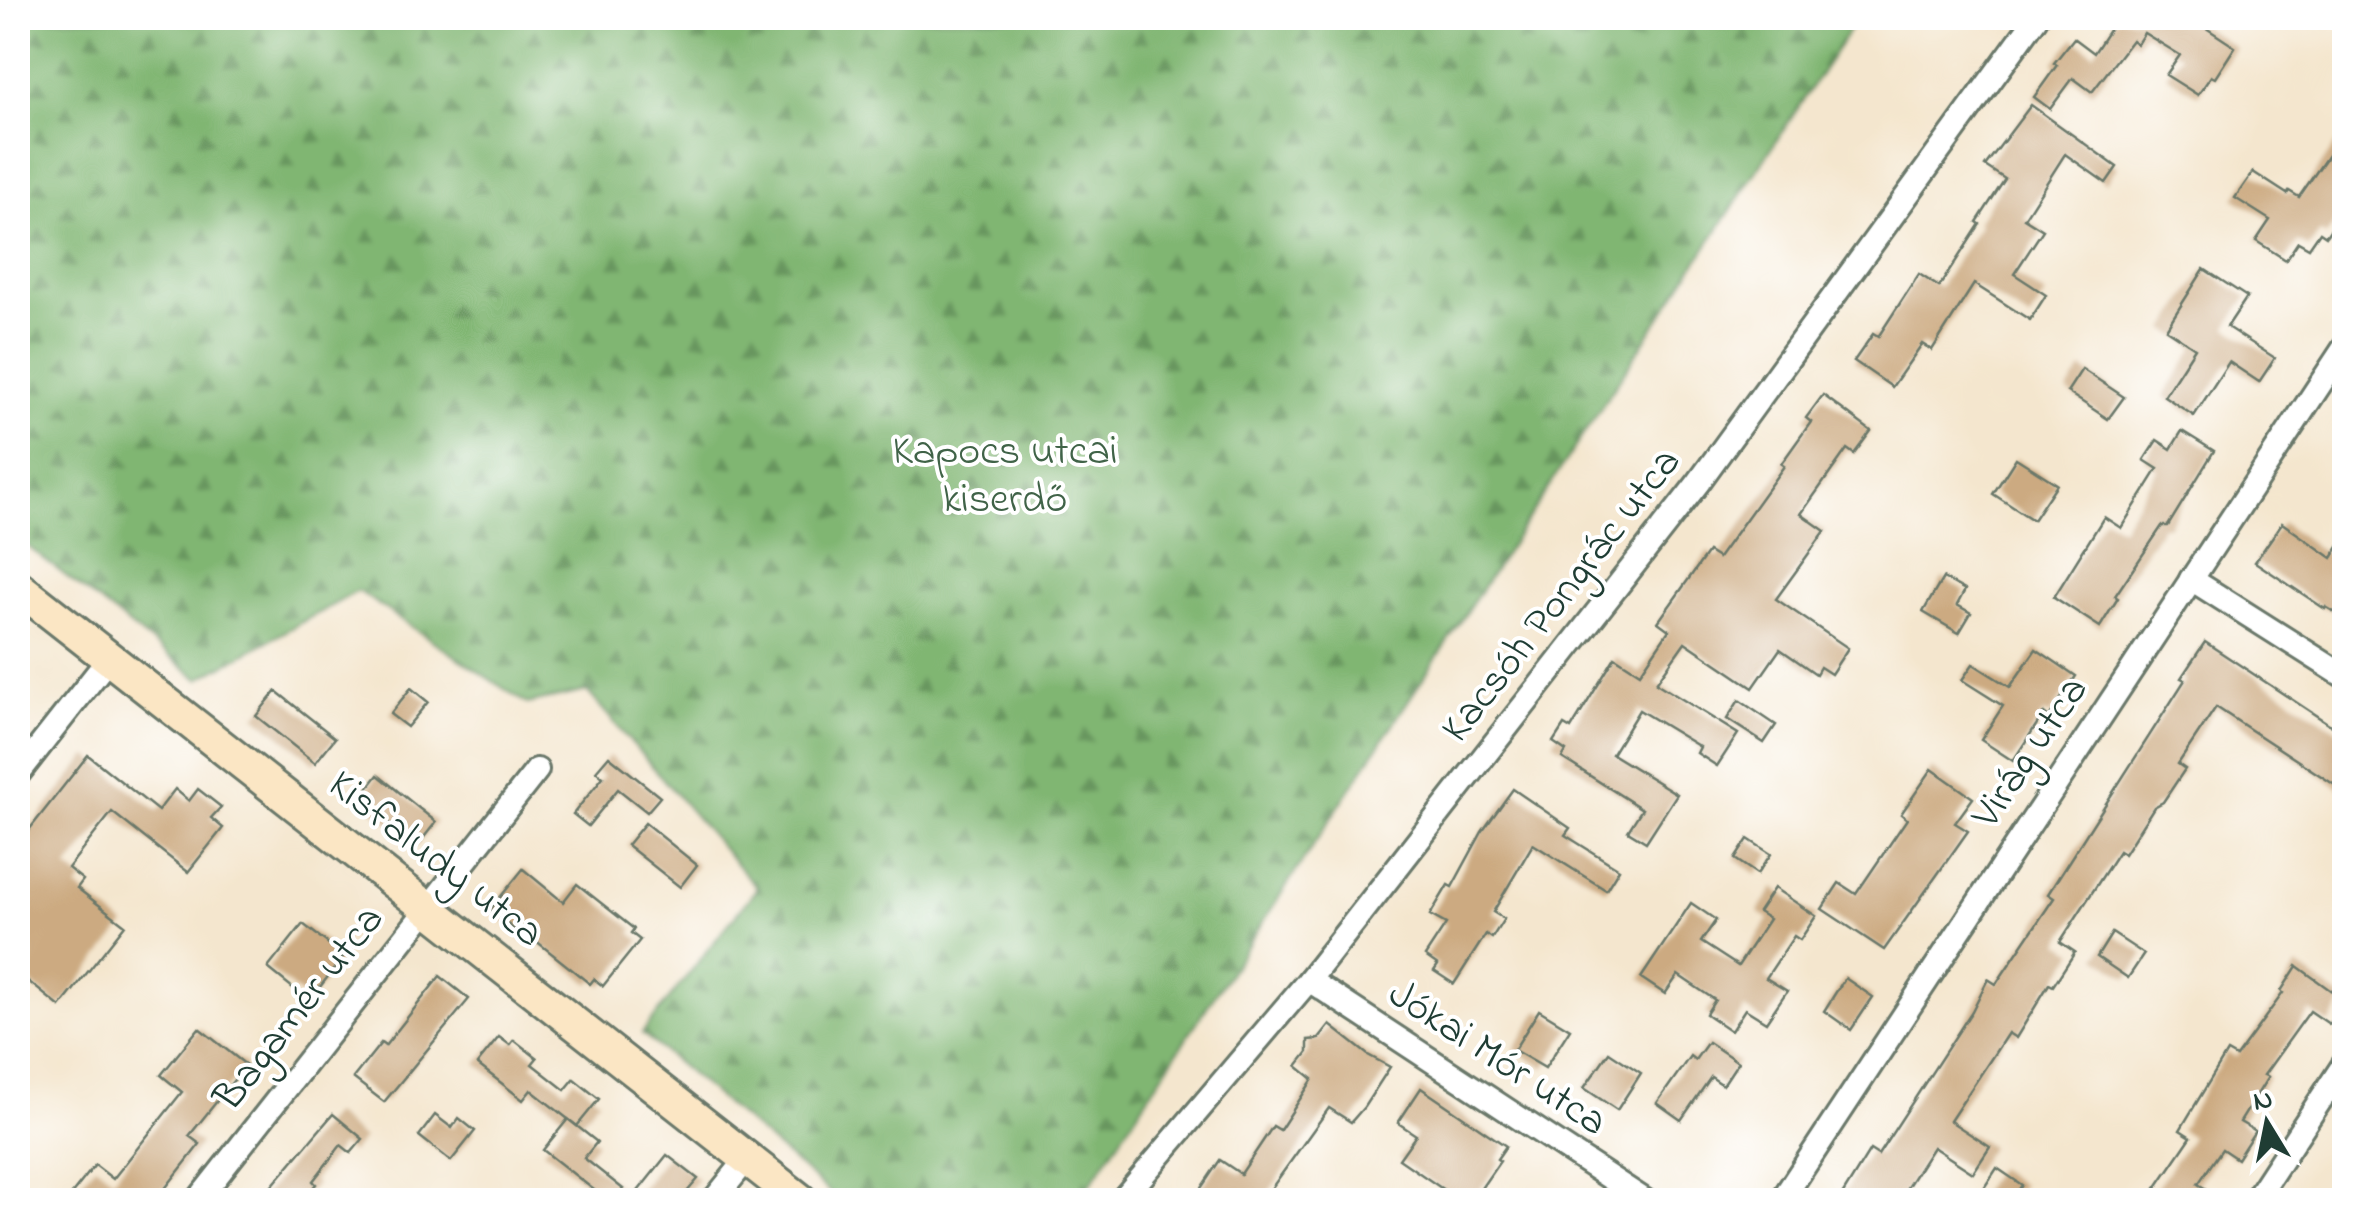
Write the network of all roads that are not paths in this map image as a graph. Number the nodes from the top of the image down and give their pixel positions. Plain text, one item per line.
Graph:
1 (2036, 18) edge
2 (2344, 348) edge
3 (2191, 580) junction
4 (18, 587) edge
5 (110, 657) junction
6 (2344, 676) edge
7 (537, 770) dead end
8 (18, 774) edge
9 (427, 908) junction
10 (1309, 980) junction
11 (2344, 1064) edge
12 (747, 1158) junction
13 (198, 1200) edge
14 (714, 1200) edge
15 (800, 1200) edge
16 (1122, 1200) edge
17 (1644, 1200) edge
18 (1782, 1200) edge
19 (2255, 1200) edge

1 - 10 street, Kacsóh Pongrác utca
2 - 3 street, Virág utca
3 - 6 street
3 - 18 street, Virág utca
4 - 5 street, Kisfaludy utca
5 - 8 street
5 - 9 street, Kisfaludy utca
7 - 9 street, Bagamér utca
9 - 12 street, Kisfaludy utca
9 - 13 street, Bagamér utca
10 - 16 street, Kacsóh Pongrác utca
10 - 17 street, Jókai Mór utca
11 - 19 street
12 - 14 street
12 - 15 street, Kisfaludy utca

